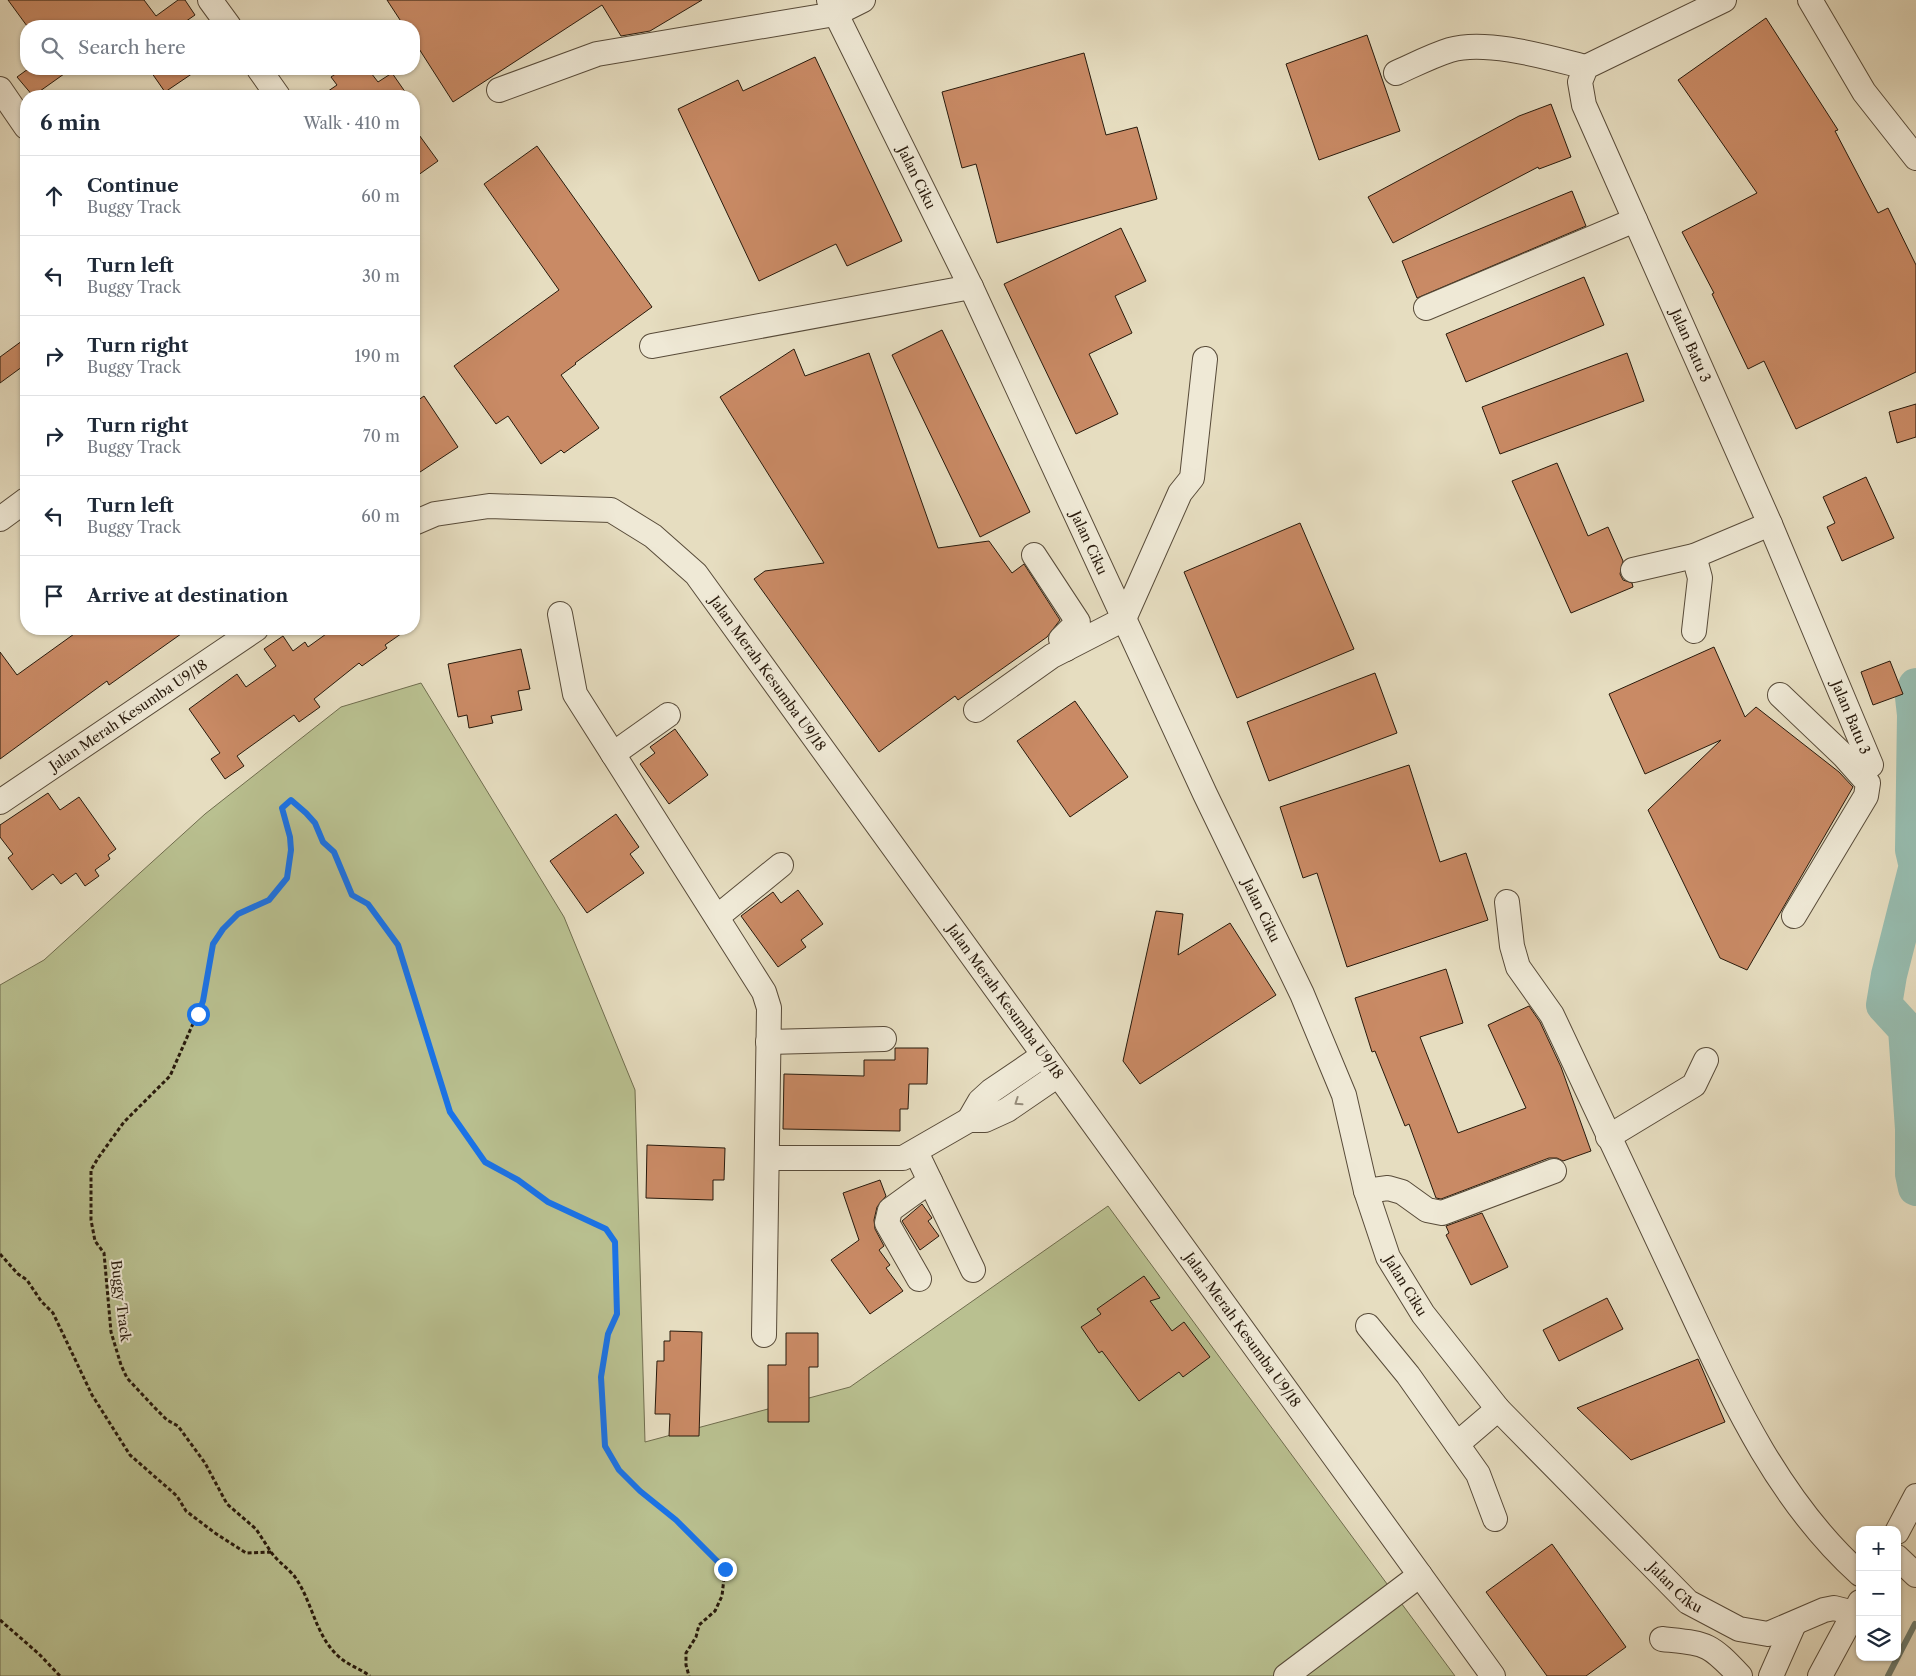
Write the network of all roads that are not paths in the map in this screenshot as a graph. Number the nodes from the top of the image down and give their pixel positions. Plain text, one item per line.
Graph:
1 (210, 0) edge
2 (862, 0) edge
3 (1724, 0) edge
4 (1810, 0) edge
5 (832, 7) edge
6 (225, 20) edge
7 (1586, 67) junction
8 (1396, 73) dead end
9 (263, 75) edge
10 (0, 89) edge
11 (274, 90) edge
12 (499, 90) dead end
13 (20, 118) edge
14 (1916, 158) edge
15 (1635, 220) junction
16 (971, 287) junction
17 (1426, 308) dead end
18 (652, 346) dead end
19 (1205, 359) dead end
20 (20, 504) edge
21 (0, 519) edge
22 (420, 520) edge
23 (1770, 524) junction
24 (1034, 555) dead end
25 (1694, 556) junction
26 (1633, 570) dead end
27 (560, 614) dead end
28 (1124, 619) junction
29 (1694, 631) dead end
30 (247, 635) edge
31 (1066, 649) junction
32 (1780, 695) dead end
33 (976, 710) dead end
34 (668, 715) dead end
35 (1853, 749) junction
36 (613, 754) junction
37 (1871, 765) dead end
38 (0, 802) edge
39 (781, 865) dead end
40 (1507, 902) dead end
41 (1794, 916) dead end
42 (718, 917) junction
43 (884, 1039) dead end
44 (768, 1042) junction
45 (1044, 1055) junction
46 (1706, 1060) dead end
47 (1058, 1075) junction
48 (969, 1120) junction
49 (1608, 1137) junction
50 (916, 1152) junction
51 (767, 1158) junction
52 (1554, 1171) dead end
53 (930, 1181) junction
54 (1366, 1191) junction
55 (973, 1270) dead end
56 (919, 1279) dead end
57 (1368, 1326) dead end
58 (764, 1335) dead end
59 (1498, 1408) junction
60 (1457, 1444) junction
61 (1916, 1496) edge
62 (1495, 1519) dead end
63 (1900, 1526) edge
64 (1901, 1561) edge
65 (1857, 1571) edge
66 (1420, 1575) junction
67 (1916, 1575) edge
68 (1856, 1607) edge
69 (1856, 1609) edge
70 (1794, 1624) junction
71 (1662, 1638) dead end
72 (1286, 1676) edge
73 (1494, 1676) edge
74 (1740, 1676) edge
75 (1771, 1676) edge
76 (1820, 1676) edge

1 - 6 street
2 - 5 street
3 - 7 street
4 - 14 street
5 - 12 street
5 - 16 street, Jalan Ciku
7 - 8 street
7 - 15 street, Jalan Batu 3
9 - 11 street
10 - 13 street
15 - 17 street
15 - 23 street, Jalan Batu 3
16 - 18 street
16 - 28 street, Jalan Ciku
19 - 28 street
20 - 21 street
22 - 45 street, Jalan Merah Kesumba U9/18
23 - 25 street
23 - 35 street, Jalan Batu 3
24 - 31 street
25 - 26 street
25 - 29 street
27 - 36 street
28 - 31 street
28 - 54 street, Jalan Ciku
30 - 38 street, Jalan Merah Kesumba U9/18
31 - 33 street
32 - 35 street
34 - 36 street
35 - 37 street, Jalan Batu 3
35 - 41 street
36 - 42 street
39 - 42 street
40 - 49 street
42 - 44 street
43 - 44 street
44 - 51 street
45 - 47 street, Jalan Merah Kesumba U9/18
45 - 48 street
46 - 49 street
47 -> 48 street
47 - 66 street, Jalan Merah Kesumba U9/18
48 - 50 street
49 - 65 street
50 - 51 street
50 - 53 street
51 - 58 street
52 - 54 street
53 - 55 street
53 - 56 street
54 - 59 street, Jalan Ciku
57 - 60 street
59 - 60 street
59 - 70 street, Jalan Ciku
60 - 62 street
61 - 63 street
64 - 67 street
66 - 72 street
66 - 73 street, Jalan Merah Kesumba U9/18
68 - 70 street, Jalan Ciku
69 - 76 street
70 - 75 street
71 - 74 street

